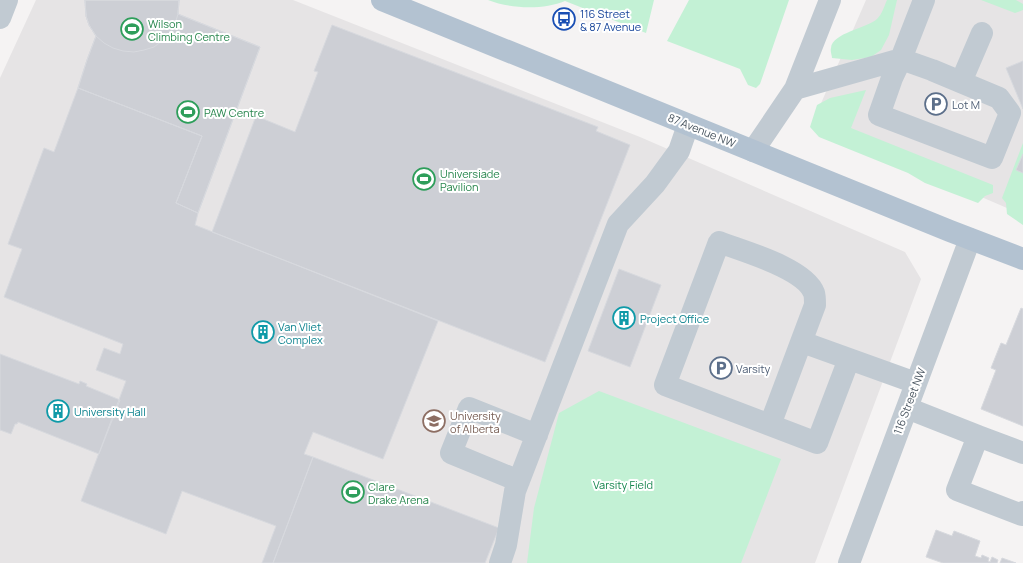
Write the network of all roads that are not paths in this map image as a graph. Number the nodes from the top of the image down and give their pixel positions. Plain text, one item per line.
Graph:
1 (7, 0) edge
2 (382, 0) edge
3 (830, 0) edge
4 (924, 0) edge
5 (0, 18) edge
6 (982, 33) dead end
7 (901, 59) junction
8 (961, 82) junction
9 (795, 89) junction
10 (688, 125) junction
11 (753, 151) junction
12 (970, 239) junction
13 (1023, 259) edge
14 (802, 342) junction
15 (849, 359) junction
16 (916, 383) junction
17 (907, 408) junction
18 (770, 425) junction
19 (537, 435) junction
20 (978, 436) junction
21 (1023, 453) edge
22 (519, 481) junction
23 (1023, 512) edge
24 (500, 563) edge
25 (849, 563) edge

1 - 5 street
2 - 10 main road, 87 Avenue NW
3 - 9 street
4 - 7 street
6 - 8 street
7 - 8 street
7 - 8 street
7 - 9 street
9 - 11 street
10 - 11 main road, 87 Avenue NW
10 - 19 street
11 - 12 main road, 87 Avenue NW
12 - 13 main road, 87 Avenue NW
12 - 16 street, 116 Street NW
14 - 15 street
14 - 18 street
14 - 18 street
15 - 16 street
15 - 18 street
16 - 17 street, 116 Street NW
17 - 20 street
17 - 25 street, 116 Street NW
19 - 22 street
19 - 22 street
20 - 21 street
20 - 23 street
22 - 24 street

